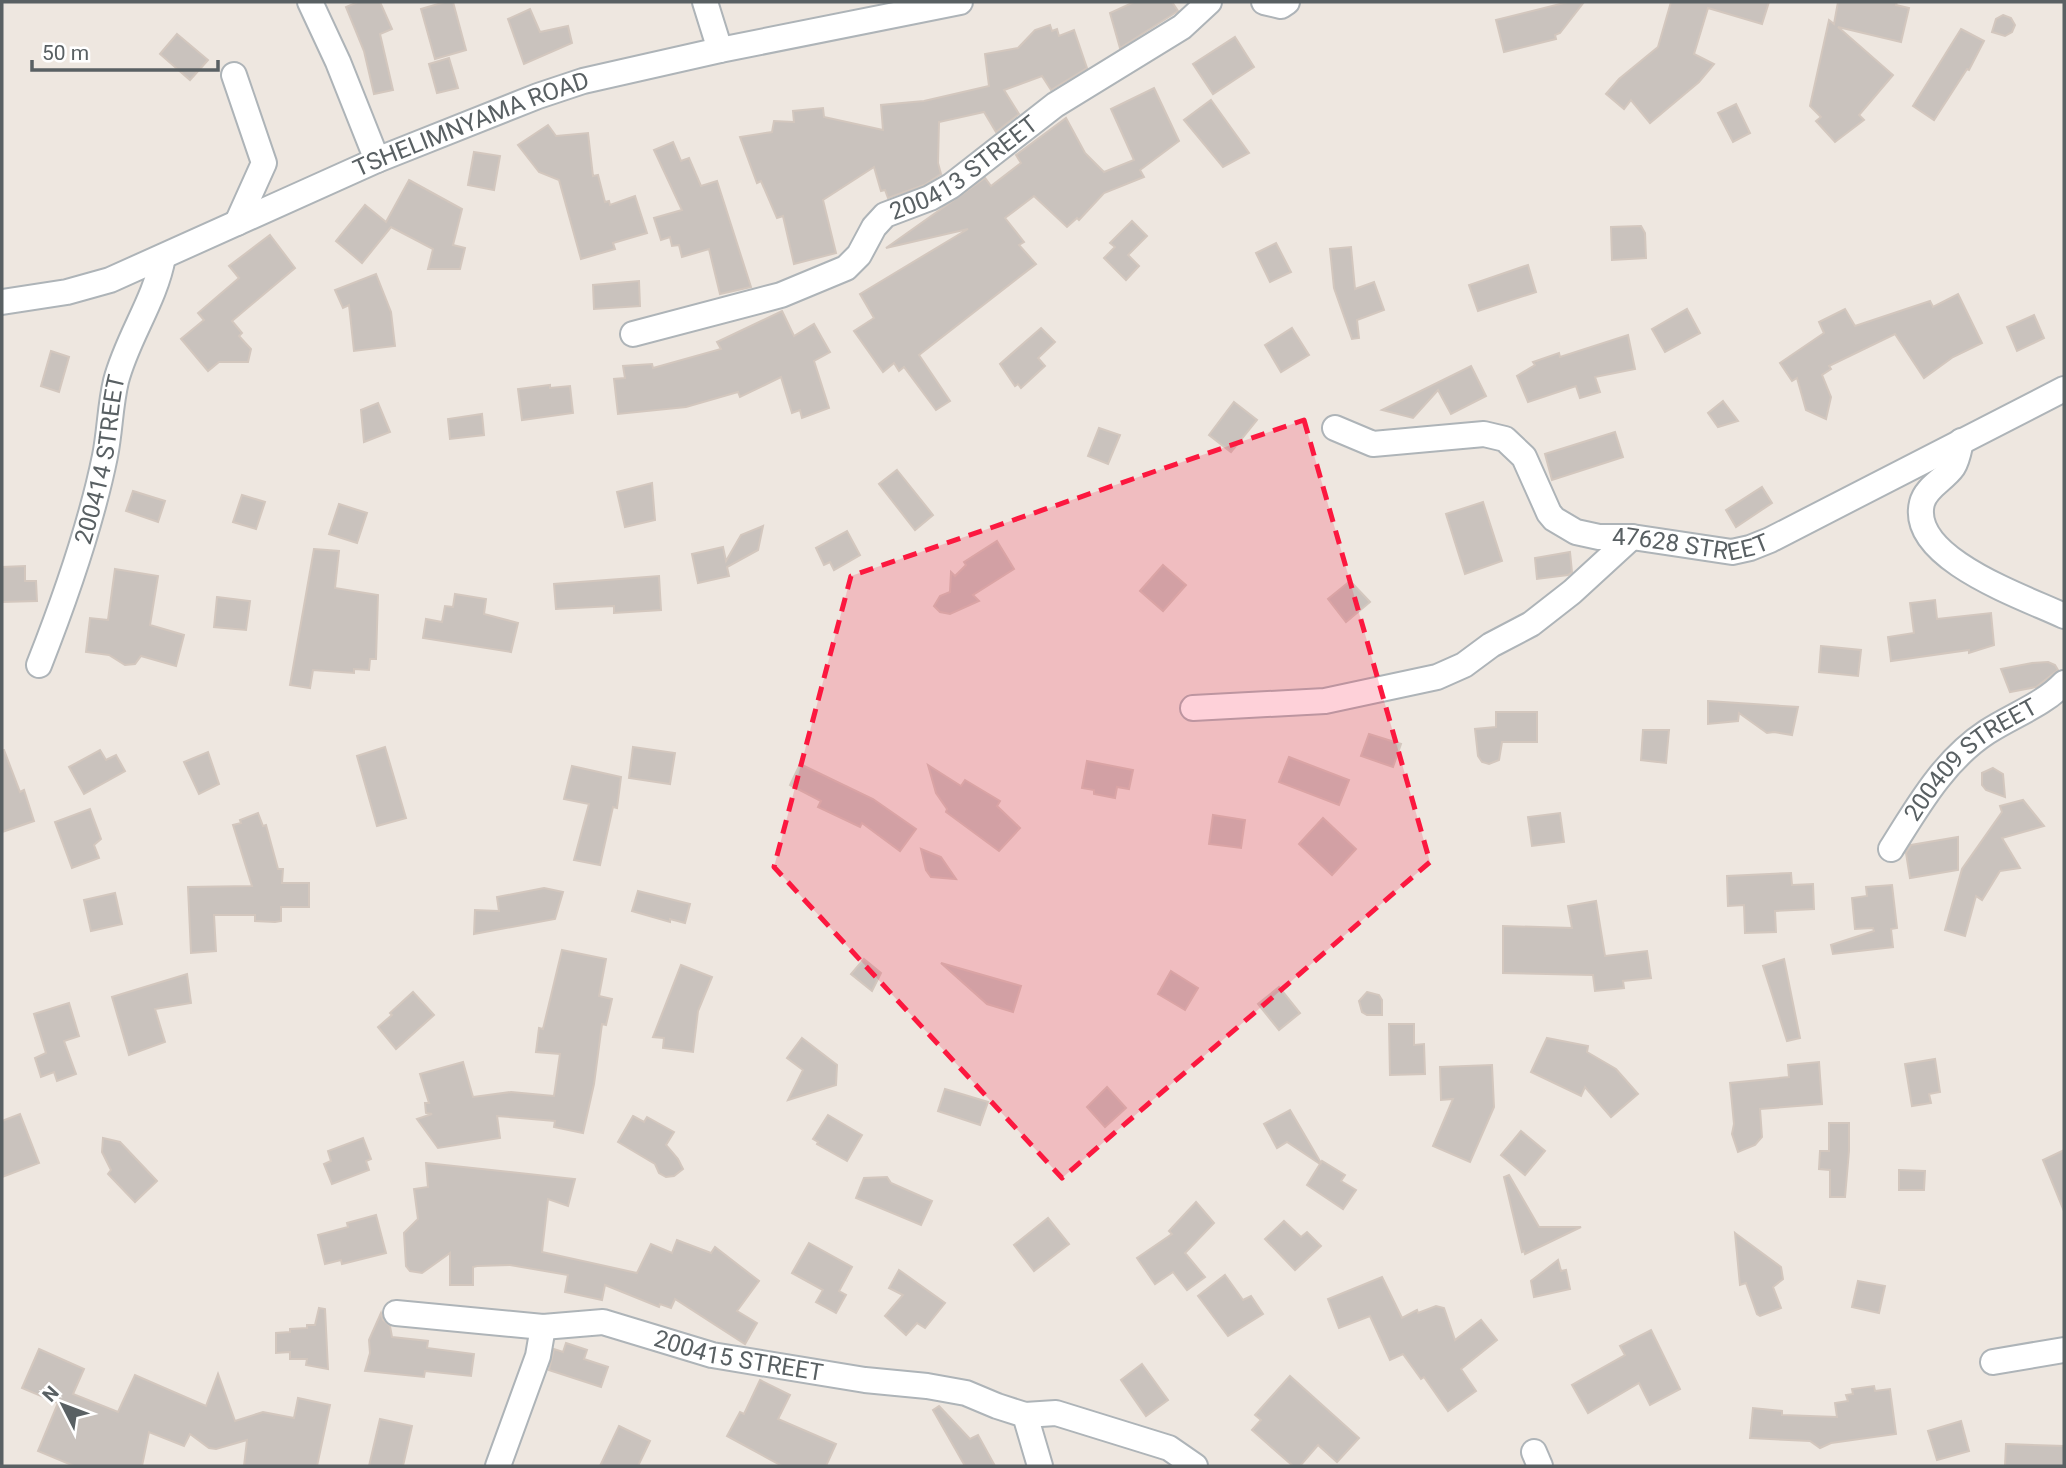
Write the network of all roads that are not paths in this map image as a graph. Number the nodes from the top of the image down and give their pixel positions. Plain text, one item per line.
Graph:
1 (310, 2) edge
2 (705, 2) edge
3 (960, 2) edge
4 (1209, 2) edge
5 (1264, 2) edge
6 (1287, 2) edge
7 (720, 50) junction
8 (234, 75) dead end
9 (377, 160) junction
10 (237, 223) junction
11 (163, 257) junction
12 (2, 302) edge
13 (633, 334) dead end
14 (2064, 389) edge
15 (1335, 428) dead end
16 (1961, 442) junction
17 (1632, 537) junction
18 (2064, 616) edge
19 (39, 665) dead end
20 (2064, 682) edge
21 (1194, 708) dead end
22 (1891, 849) dead end
23 (396, 1313) dead end
24 (543, 1327) junction
25 (2064, 1350) edge
26 (1993, 1362) dead end
27 (1025, 1415) junction
28 (498, 1466) edge
29 (1040, 1466) edge
30 (1195, 1466) edge

1 - 9 street
2 - 7 street
3 - 7 street, TSHELIMNYAMA ROAD
4 - 13 street, 200413 STREET
5 - 6 street
7 - 9 street, TSHELIMNYAMA ROAD
8 - 10 street
9 - 10 street, TSHELIMNYAMA ROAD
10 - 11 street, TSHELIMNYAMA ROAD
11 - 12 street, TSHELIMNYAMA ROAD
11 - 19 street, 200414 STREET
14 - 16 street, 47628 STREET
15 - 17 street, 47628 STREET
16 - 17 street, 47628 STREET
16 - 18 street
17 - 21 street
20 - 22 street, 200409 STREET
23 - 24 street, 200415 STREET
24 - 27 street, 200415 STREET
24 - 28 street
25 - 26 street
27 - 29 street
27 - 30 street, 200415 STREET

